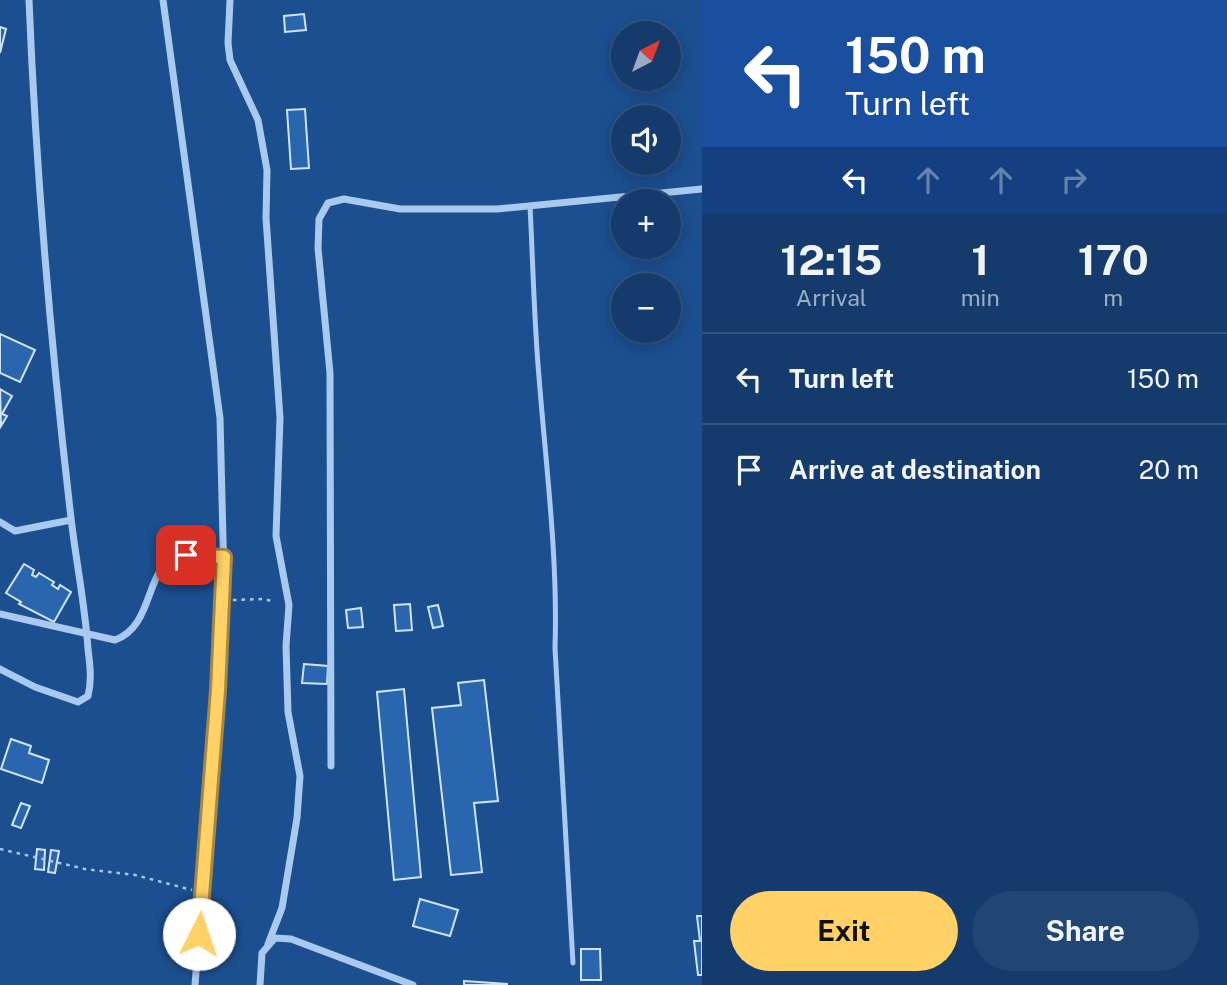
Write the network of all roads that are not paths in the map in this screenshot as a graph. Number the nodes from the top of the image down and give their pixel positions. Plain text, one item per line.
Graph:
1 (29, 0) edge
2 (163, 0) edge
3 (230, 0) edge
4 (702, 189) edge
5 (530, 206) junction
6 (71, 520) junction
7 (0, 522) edge
8 (224, 557) junction
9 (0, 614) edge
10 (87, 633) junction
11 (0, 669) edge
12 (331, 766) dead end
13 (268, 944) junction
14 (573, 963) dead end
15 (409, 984) edge
16 (195, 985) edge
17 (260, 985) edge

1 - 6 street
2 - 8 street
3 - 13 street
4 - 5 street
5 - 12 street
5 - 14 lane
6 - 7 street
6 - 10 street
8 - 10 street
8 - 16 street
9 - 10 street
10 - 11 street
13 - 15 street
13 - 17 street

